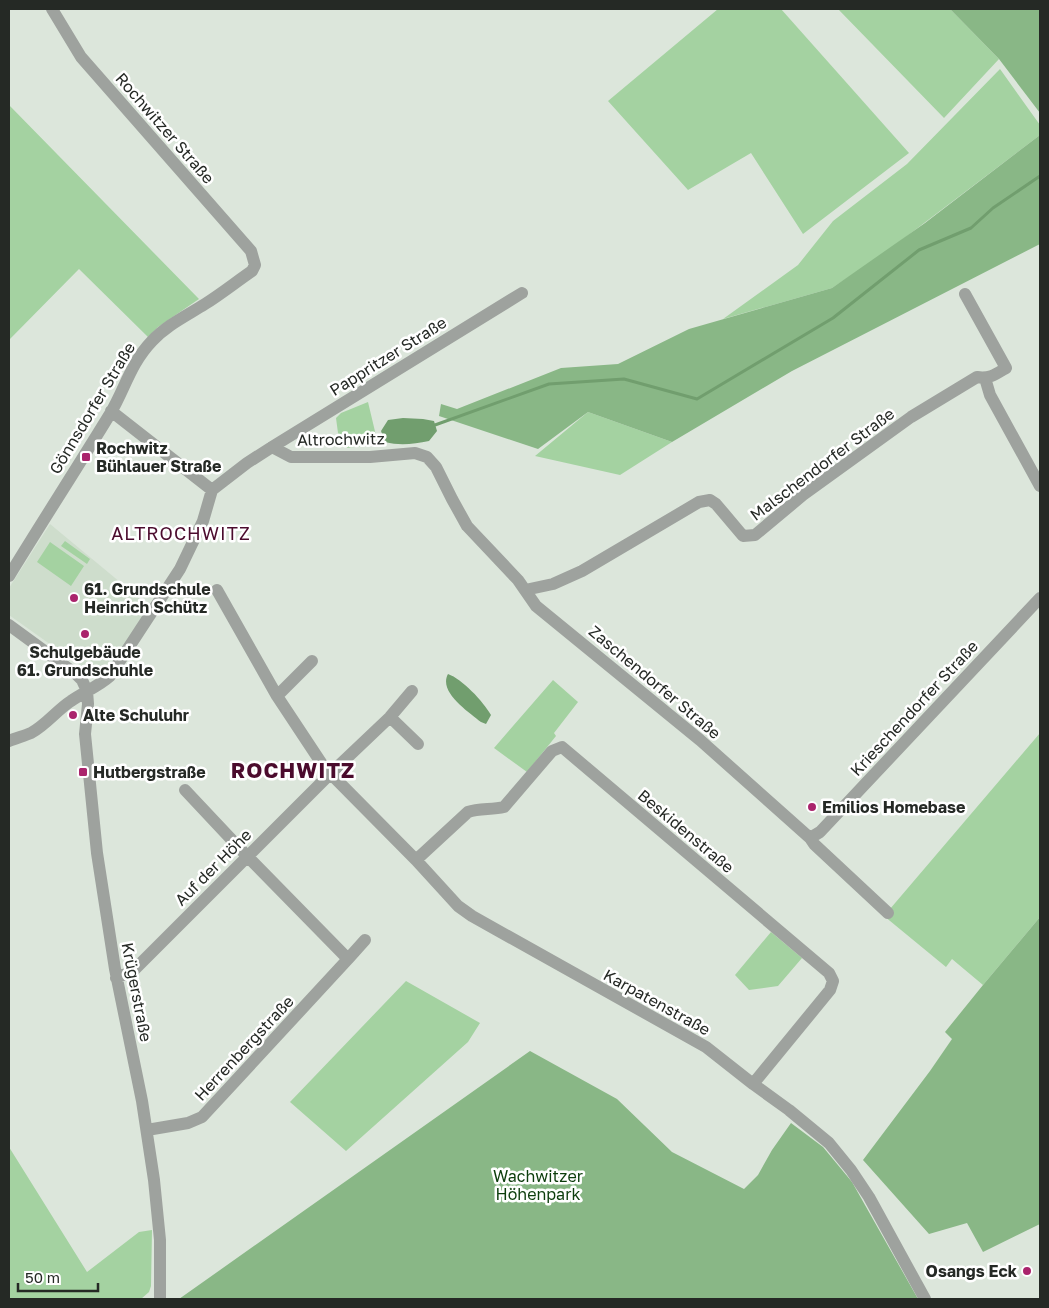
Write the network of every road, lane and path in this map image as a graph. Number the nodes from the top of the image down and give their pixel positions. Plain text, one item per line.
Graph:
1 (52, 9) edge
2 (255, 265) joint
3 (522, 293) dead end
4 (965, 294) dead end
5 (985, 378) junction
6 (111, 412) junction
7 (272, 447) junction
8 (427, 457) joint
9 (1040, 486) edge
10 (212, 490) junction
11 (9, 576) edge
12 (217, 590) dead end
13 (526, 590) junction
14 (1040, 598) edge
15 (9, 625) edge
16 (312, 660) dead end
17 (87, 691) junction
18 (412, 691) dead end
19 (276, 696) junction
20 (390, 717) junction
21 (9, 741) edge
22 (418, 744) dead end
23 (330, 774) junction
24 (185, 790) dead end
25 (810, 838) junction
26 (247, 856) junction
27 (416, 860) junction
28 (888, 913) dead end
29 (365, 940) dead end
30 (348, 959) junction
31 (116, 978) junction
32 (753, 1084) junction
33 (147, 1130) junction
34 (160, 1299) edge
35 (925, 1299) edge

1 - 2 street, Rochwitzer Straße
2 - 6 street, Gönnsdorfer Straße
3 - 7 street, Pappritzer Straße
4 - 5 street
5 - 9 street
5 - 13 street, Malschendorfer Straße
6 - 10 street
6 - 11 street, Gönnsdorfer Straße
7 - 8 street, Altrochwitz
7 - 10 street
8 - 13 street, Zaschendorfer Straße
10 - 17 street
12 - 19 street, Karpatenstraße
13 - 25 street, Zaschendorfer Straße
14 - 25 street, Krieschendorfer Straße
15 - 17 street
16 - 19 street
17 - 21 street
17 - 31 street, Krügerstraße
18 - 20 street
19 - 23 street, Karpatenstraße
20 - 22 street
20 - 23 street
23 - 26 street, Auf der Höhe
23 - 27 street, Karpatenstraße
24 - 26 street
25 - 28 street, Zaschendorfer Straße
26 - 30 street
26 - 31 street, Auf der Höhe
27 - 32 street, Karpatenstraße
27 - 32 street, Beskidenstraße
29 - 30 street, Herrenbergstraße
30 - 33 street, Herrenbergstraße
31 - 33 street, Krügerstraße
32 - 35 street, Karpatenstraße
33 - 34 street, Krügerstraße

